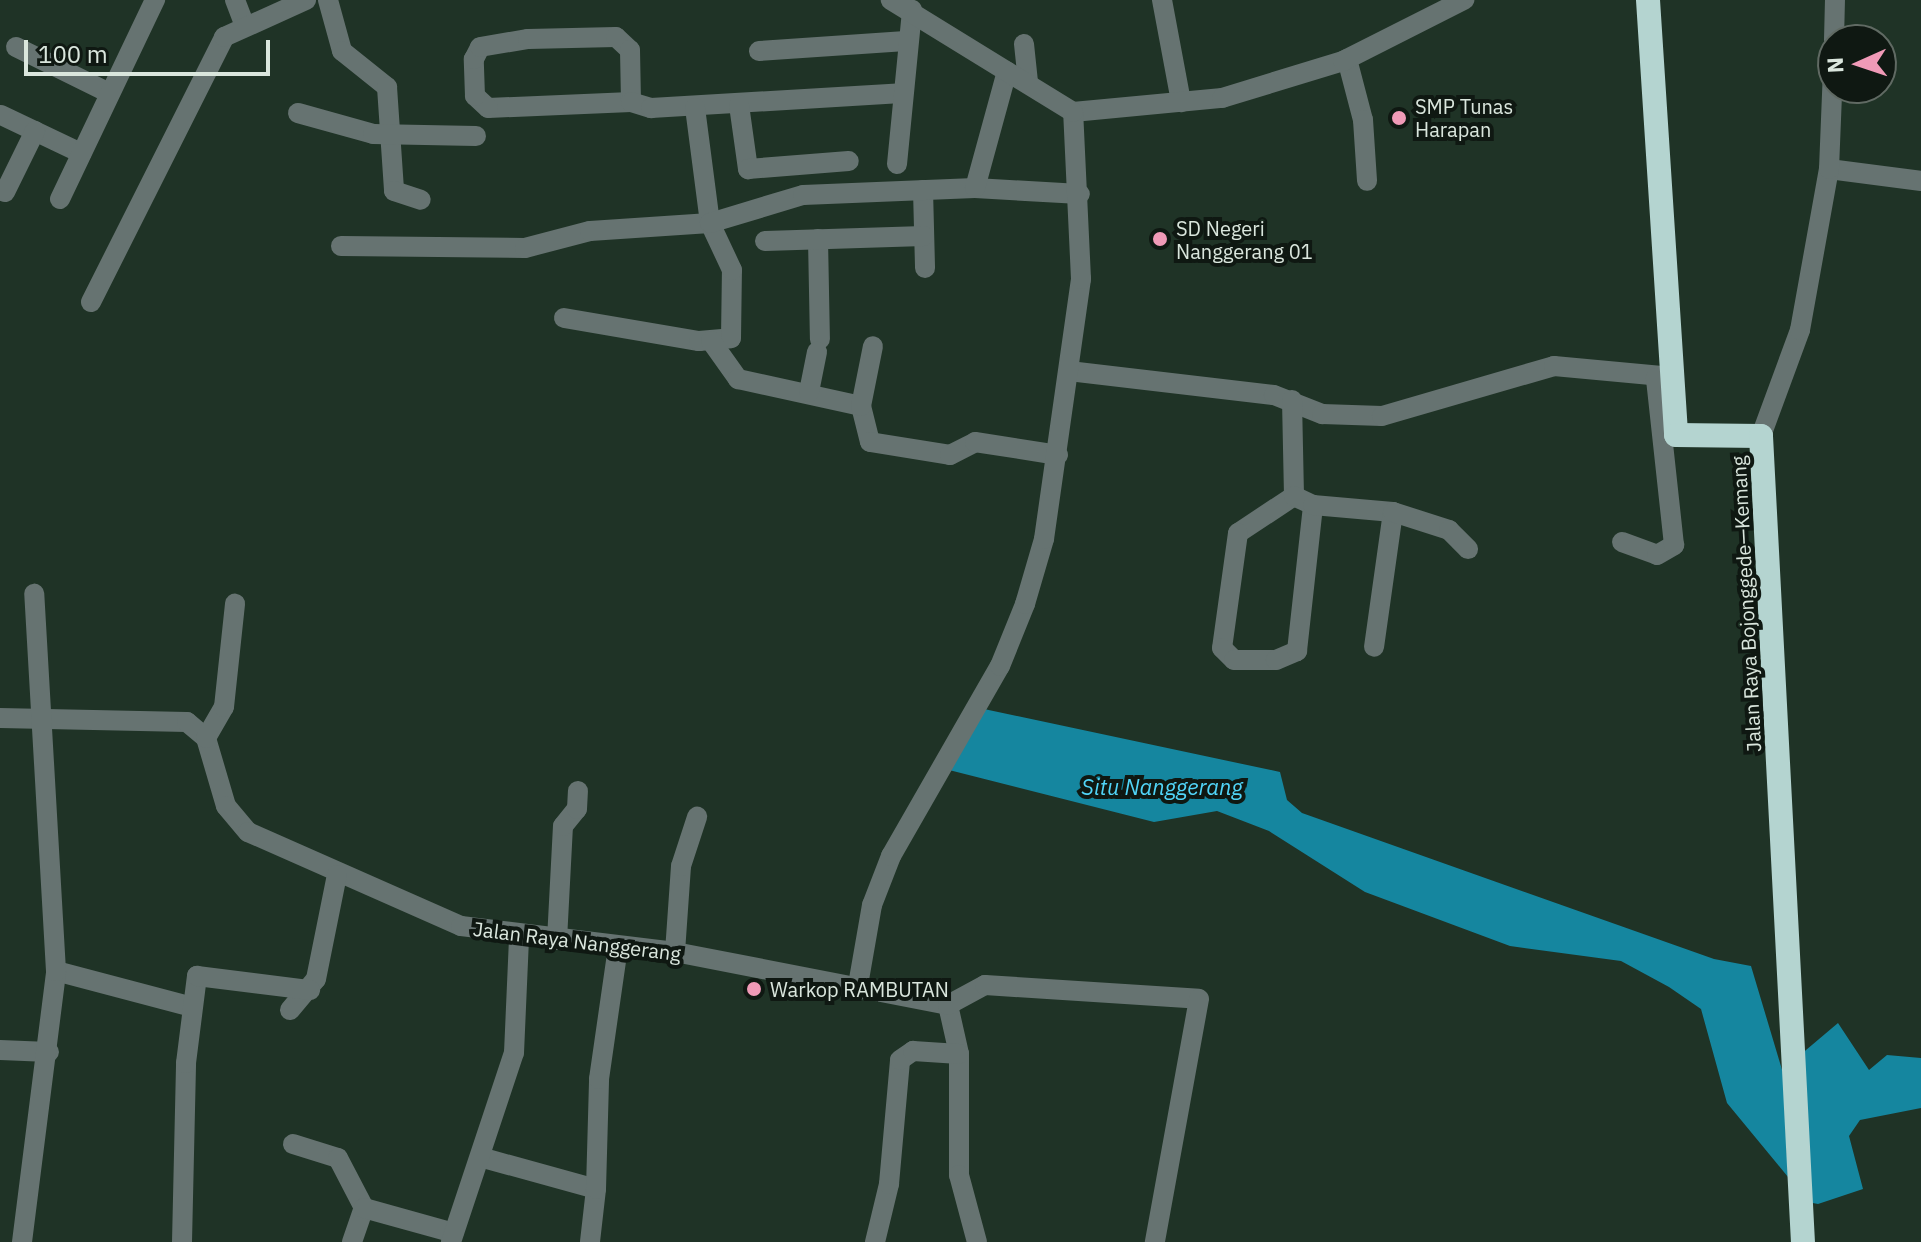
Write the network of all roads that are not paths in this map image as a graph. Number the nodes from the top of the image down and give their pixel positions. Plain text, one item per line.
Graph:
1 (155, 0) edge
2 (235, 0) edge
3 (306, 0) edge
4 (891, 0) edge
5 (1162, 0) edge
6 (1464, 0) edge
7 (1648, 0) edge
8 (1835, 0) edge
9 (328, 1) edge
10 (912, 10) junction
11 (244, 23) junction
12 (1834, 24) edge
13 (906, 41) junction
14 (1024, 44) dead end
15 (16, 47) dead end
16 (759, 51) dead end
17 (1347, 59) junction
18 (1007, 71) junction
19 (1028, 83) junction
20 (109, 93) junction
21 (902, 93) junction
22 (631, 102) junction
23 (1181, 102) junction
24 (1832, 104) edge
25 (739, 105) junction
26 (695, 108) junction
27 (1073, 112) junction
28 (298, 113) dead end
29 (1, 115) edge
30 (35, 131) junction
31 (394, 135) junction
32 (476, 136) dead end
33 (81, 153) junction
34 (849, 161) dead end
35 (897, 164) dead end
36 (1829, 169) junction
37 (1367, 181) dead end
38 (1921, 181) edge
39 (975, 188) junction
40 (923, 190) junction
41 (5, 192) dead end
42 (1080, 194) junction
43 (60, 199) dead end
44 (421, 200) dead end
45 (710, 223) junction
46 (924, 236) junction
47 (818, 239) junction
48 (765, 241) dead end
49 (341, 246) dead end
50 (925, 268) dead end
51 (91, 302) dead end
52 (564, 318) dead end
53 (711, 341) junction
54 (873, 346) dead end
55 (1069, 371) junction
56 (1664, 378) junction
57 (809, 392) junction
58 (1292, 400) junction
59 (861, 406) junction
60 (1761, 436) junction
61 (1058, 455) junction
62 (1294, 496) junction
63 (1313, 505) junction
64 (1393, 512) junction
65 (1622, 542) dead end
66 (1468, 549) dead end
67 (34, 594) dead end
68 (235, 604) dead end
69 (1374, 647) dead end
70 (45, 716) junction
71 (0, 718) edge
72 (206, 738) junction
73 (578, 791) dead end
74 (697, 817) dead end
75 (337, 875) junction
76 (519, 937) junction
77 (557, 940) junction
78 (618, 947) junction
79 (675, 952) junction
80 (56, 971) junction
81 (310, 990) junction
82 (857, 991) junction
83 (948, 1005) junction
84 (192, 1007) junction
85 (290, 1010) dead end
86 (0, 1050) edge
87 (49, 1052) junction
88 (959, 1054) junction
89 (293, 1144) dead end
90 (480, 1157) junction
91 (596, 1189) junction
92 (364, 1208) junction
93 (452, 1237) edge
94 (22, 1242) edge
95 (182, 1242) edge
96 (352, 1242) edge
97 (590, 1242) edge
98 (875, 1242) edge
99 (977, 1242) edge
100 (1155, 1242) edge
101 (1803, 1242) edge

1 - 20 street
2 - 11 street
3 - 11 street
4 - 10 street
5 - 23 street
6 - 17 street
7 - 56 highway, Jalan Raya Bojonggede—Kemang
8 - 12 street
9 - 31 street
10 - 13 street
10 - 18 street
11 - 51 street
13 - 16 street
13 - 21 street
14 - 19 street
15 - 20 street
17 - 23 street
17 - 37 street
18 - 19 street
18 - 39 street
19 - 27 street
20 - 33 street
21 - 25 street
21 - 35 street
22 - 22 street
22 - 26 street
23 - 27 street
24 - 36 street
25 - 26 street
25 - 34 street
26 - 45 street
27 - 42 street
28 - 31 street
29 - 30 street
30 - 33 street
30 - 41 street
31 - 32 street
31 - 44 street
33 - 43 street
36 - 38 street
36 - 60 street
39 - 40 street
39 - 42 street
40 - 45 street
40 - 46 street
42 - 55 street
45 - 49 street
45 - 53 street
46 - 47 street
46 - 50 street
47 - 48 street
47 - 57 street
52 - 53 street
53 - 57 street
54 - 59 street
55 - 58 street
55 - 61 street
56 - 58 street
56 - 60 highway, Jalan Raya Bojonggede—Kemang
56 - 65 street
57 - 59 street
58 - 62 street
59 - 61 street
60 - 101 highway, Jalan Raya Bojonggede—Kemang
61 - 82 street
62 - 63 street
62 - 63 street
63 - 64 street
64 - 66 street
64 - 69 street
67 - 70 street
68 - 72 street
70 - 71 street
70 - 72 street
70 - 80 street
72 - 75 street, Jalan Raya Nanggerang
73 - 77 street
74 - 79 street
75 - 76 street, Jalan Raya Nanggerang
75 - 81 street
76 - 77 street, Jalan Raya Nanggerang
76 - 90 street
77 - 78 street, Jalan Raya Nanggerang
78 - 79 street, Jalan Raya Nanggerang
78 - 91 street
79 - 82 street, Jalan Raya Nanggerang
80 - 84 street
80 - 87 street
81 - 84 street
81 - 85 street
82 - 83 street, Jalan Raya Nanggerang
83 - 88 street
83 - 100 street
84 - 95 street
86 - 87 street
87 - 94 street
88 - 98 street
88 - 99 street
89 - 92 street
90 - 91 street
90 - 93 street
91 - 97 street
92 - 93 street
92 - 96 street

